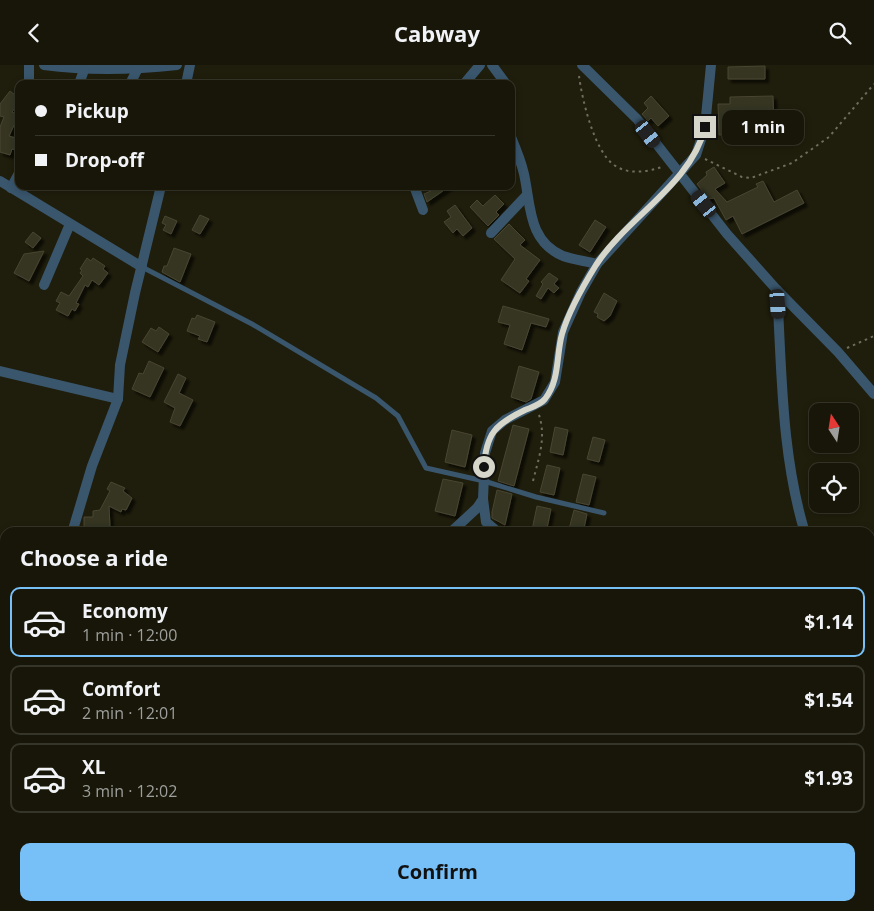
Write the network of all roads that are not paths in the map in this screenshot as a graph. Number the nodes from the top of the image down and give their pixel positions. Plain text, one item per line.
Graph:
1 (29, 65) edge
2 (44, 65) edge
3 (177, 65) edge
4 (190, 65) edge
5 (480, 65) edge
6 (492, 65) edge
7 (711, 65) edge
8 (580, 69) edge
9 (137, 70) junction
10 (84, 71) junction
11 (29, 80) edge
12 (81, 80) edge
13 (132, 80) edge
14 (187, 80) edge
15 (467, 80) edge
16 (503, 80) edge
17 (515, 148) edge
18 (680, 174) junction
19 (15, 180) edge
20 (0, 181) edge
21 (10, 188) junction
22 (161, 190) edge
23 (415, 190) edge
24 (527, 195) junction
25 (422, 210) dead end
26 (70, 224) junction
27 (491, 233) dead end
28 (597, 264) junction
29 (142, 267) junction
30 (44, 285) dead end
31 (777, 291) junction
32 (1, 373) edge
33 (874, 394) edge
34 (118, 399) junction
35 (484, 481) junction
36 (483, 499) junction
37 (604, 513) dead end
38 (74, 527) edge
39 (457, 527) edge
40 (492, 527) edge
41 (802, 527) edge

1 - 11 street
2 - 10 street
3 - 9 street
4 - 14 street
5 - 15 street
6 - 16 street
7 - 18 street
8 - 18 street
9 - 10 street
9 - 13 street
10 - 12 street
17 - 24 street
18 - 28 street
18 - 31 street
19 - 21 street
20 - 21 street
21 - 26 street
22 - 29 street
23 - 25 street
24 - 27 street
24 - 28 street
26 - 29 street
26 - 30 street
28 - 35 street
29 - 34 street
29 - 35 lane
31 - 33 street
31 - 41 street
32 - 34 street
34 - 38 street
35 - 36 street
35 - 37 lane
36 - 39 street
36 - 40 street

